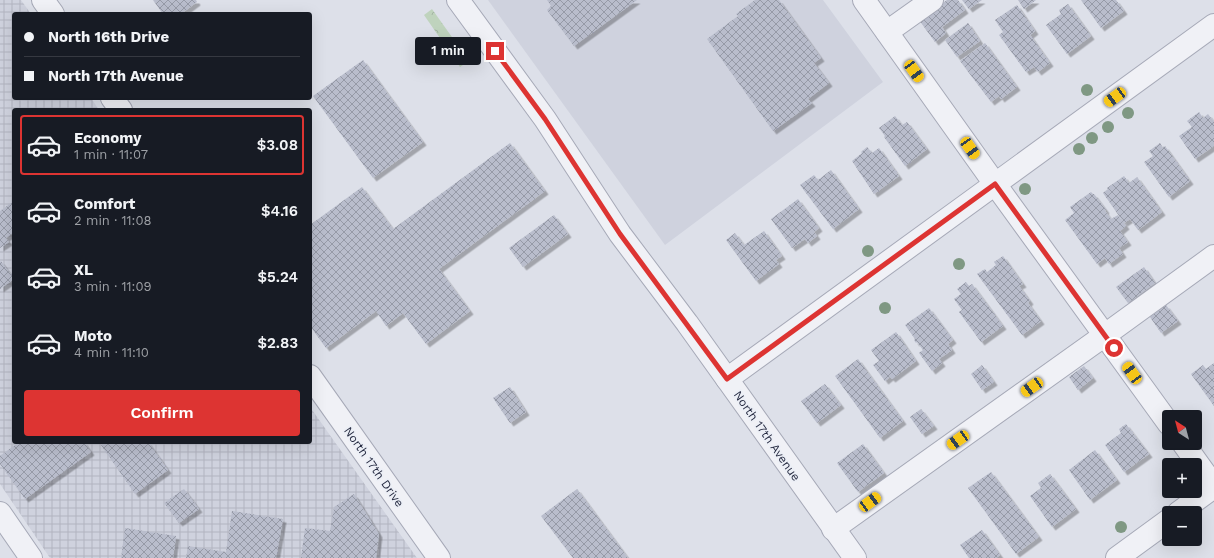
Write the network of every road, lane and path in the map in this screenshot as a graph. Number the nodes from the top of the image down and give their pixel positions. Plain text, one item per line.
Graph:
1 (43, 0) edge
2 (458, 0) edge
3 (864, 0) edge
4 (932, 0) edge
5 (52, 12) edge
6 (1214, 25) edge
7 (887, 32) junction
8 (995, 184) junction
9 (1214, 256) edge
10 (1105, 336) junction
11 (312, 379) edge
12 (727, 379) junction
13 (1162, 414) edge
14 (1188, 450) edge
15 (1214, 486) edge
16 (1187, 506) edge
17 (0, 513) edge
18 (1162, 525) edge
19 (833, 529) junction
20 (31, 558) edge
21 (439, 558) edge
22 (855, 558) edge
23 (1117, 558) edge

1 - 5 street
2 - 12 street, North 17th Avenue
3 - 7 street
4 - 7 street
6 - 8 street
7 - 8 street
8 - 10 street
8 - 12 street
9 - 10 street
10 - 13 street
10 - 19 street
11 - 21 street, North 17th Drive
12 - 19 street, North 17th Avenue
14 - 15 street
15 - 16 street
17 - 20 street
18 - 23 street
19 - 22 street, North 17th Avenue

